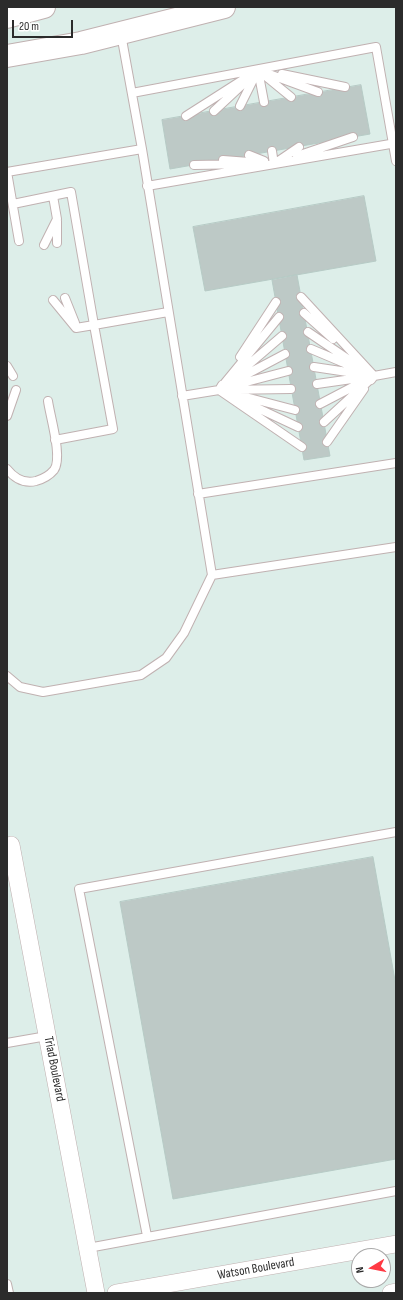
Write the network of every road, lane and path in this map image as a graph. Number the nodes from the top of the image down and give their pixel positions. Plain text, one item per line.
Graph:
1 (44, 7) edge
2 (224, 7) edge
3 (7, 18) edge
4 (120, 34) junction
5 (7, 56) edge
6 (258, 70) junction
7 (345, 87) dead end
8 (318, 92) dead end
9 (132, 93) junction
10 (291, 97) dead end
11 (264, 102) dead end
12 (240, 106) dead end
13 (214, 110) dead end
14 (186, 116) dead end
15 (353, 137) dead end
16 (325, 142) dead end
17 (395, 144) edge
18 (299, 146) dead end
19 (142, 149) junction
20 (272, 151) dead end
21 (249, 155) dead end
22 (223, 160) dead end
23 (396, 161) edge
24 (274, 164) junction
25 (194, 165) dead end
26 (7, 172) edge
27 (147, 186) junction
28 (53, 196) junction
29 (13, 204) junction
30 (58, 219) junction
31 (19, 241) dead end
32 (57, 243) dead end
33 (44, 245) dead end
34 (301, 297) dead end
35 (65, 298) dead end
36 (53, 300) dead end
37 (276, 302) dead end
38 (168, 312) junction
39 (304, 313) dead end
40 (279, 317) dead end
41 (94, 326) junction
42 (76, 328) junction
43 (308, 332) dead end
44 (282, 336) dead end
45 (311, 349) dead end
46 (285, 354) dead end
47 (7, 366) edge
48 (314, 367) dead end
49 (288, 371) dead end
50 (396, 372) edge
51 (13, 376) dead end
52 (374, 376) junction
53 (317, 384) dead end
54 (292, 389) dead end
55 (16, 390) dead end
56 (219, 390) junction
57 (182, 396) junction
58 (48, 401) dead end
59 (320, 404) dead end
60 (295, 410) dead end
61 (7, 416) edge
62 (324, 422) dead end
63 (298, 427) dead end
64 (55, 440) junction
65 (328, 442) dead end
66 (302, 447) dead end
67 (396, 463) edge
68 (7, 469) edge
69 (198, 494) junction
70 (396, 548) edge
71 (212, 575) junction
72 (7, 676) edge
73 (396, 832) edge
74 (11, 845) dead end
75 (47, 1036) junction
76 (7, 1043) edge
77 (396, 1191) edge
78 (147, 1236) junction
79 (396, 1244) edge
80 (88, 1248) junction
81 (7, 1284) edge
82 (396, 1292) edge
83 (8, 1293) edge
84 (96, 1293) edge
85 (116, 1293) edge
86 (391, 1293) edge

1 - 3 main road
2 - 4 main road
4 - 5 main road
4 - 9 lane
6 - 7 lane
6 - 8 lane
6 - 9 lane
6 - 10 lane
6 - 11 lane
6 - 12 lane
6 - 13 lane
6 - 14 lane
6 - 17 lane
9 - 19 lane
15 - 24 lane
16 - 24 lane
17 - 23 lane
17 - 24 lane
18 - 24 lane
19 - 26 lane
19 - 27 lane
20 - 24 lane
21 - 24 lane
22 - 24 lane
24 - 25 lane
24 - 27 lane
26 - 29 lane
27 - 38 lane
28 - 29 lane
28 - 30 lane
28 - 41 lane
29 - 31 lane
30 - 32 lane
30 - 33 lane
34 - 52 lane
35 - 42 lane
36 - 42 lane
37 - 56 lane
38 - 41 lane
38 - 57 lane
39 - 52 lane
40 - 56 lane
41 - 42 lane
41 - 64 lane
43 - 52 lane
44 - 56 lane
45 - 52 lane
46 - 56 lane
47 - 51 lane
48 - 52 lane
49 - 56 lane
50 - 52 lane
52 - 53 lane
52 - 59 lane
52 - 62 lane
52 - 65 lane
54 - 56 lane
55 - 61 lane
56 - 57 lane
56 - 60 lane
56 - 63 lane
56 - 66 lane
57 - 69 lane
58 - 64 lane
64 - 68 lane
67 - 69 lane
69 - 71 lane
70 - 71 lane
71 - 72 lane
73 - 78 lane
74 - 75 street, Triad Boulevard
75 - 76 lane
75 - 80 street, Triad Boulevard
77 - 78 lane
78 - 80 lane
79 - 85 street, Watson Boulevard
80 - 84 street, Triad Boulevard
81 - 83 lane
82 - 86 street

